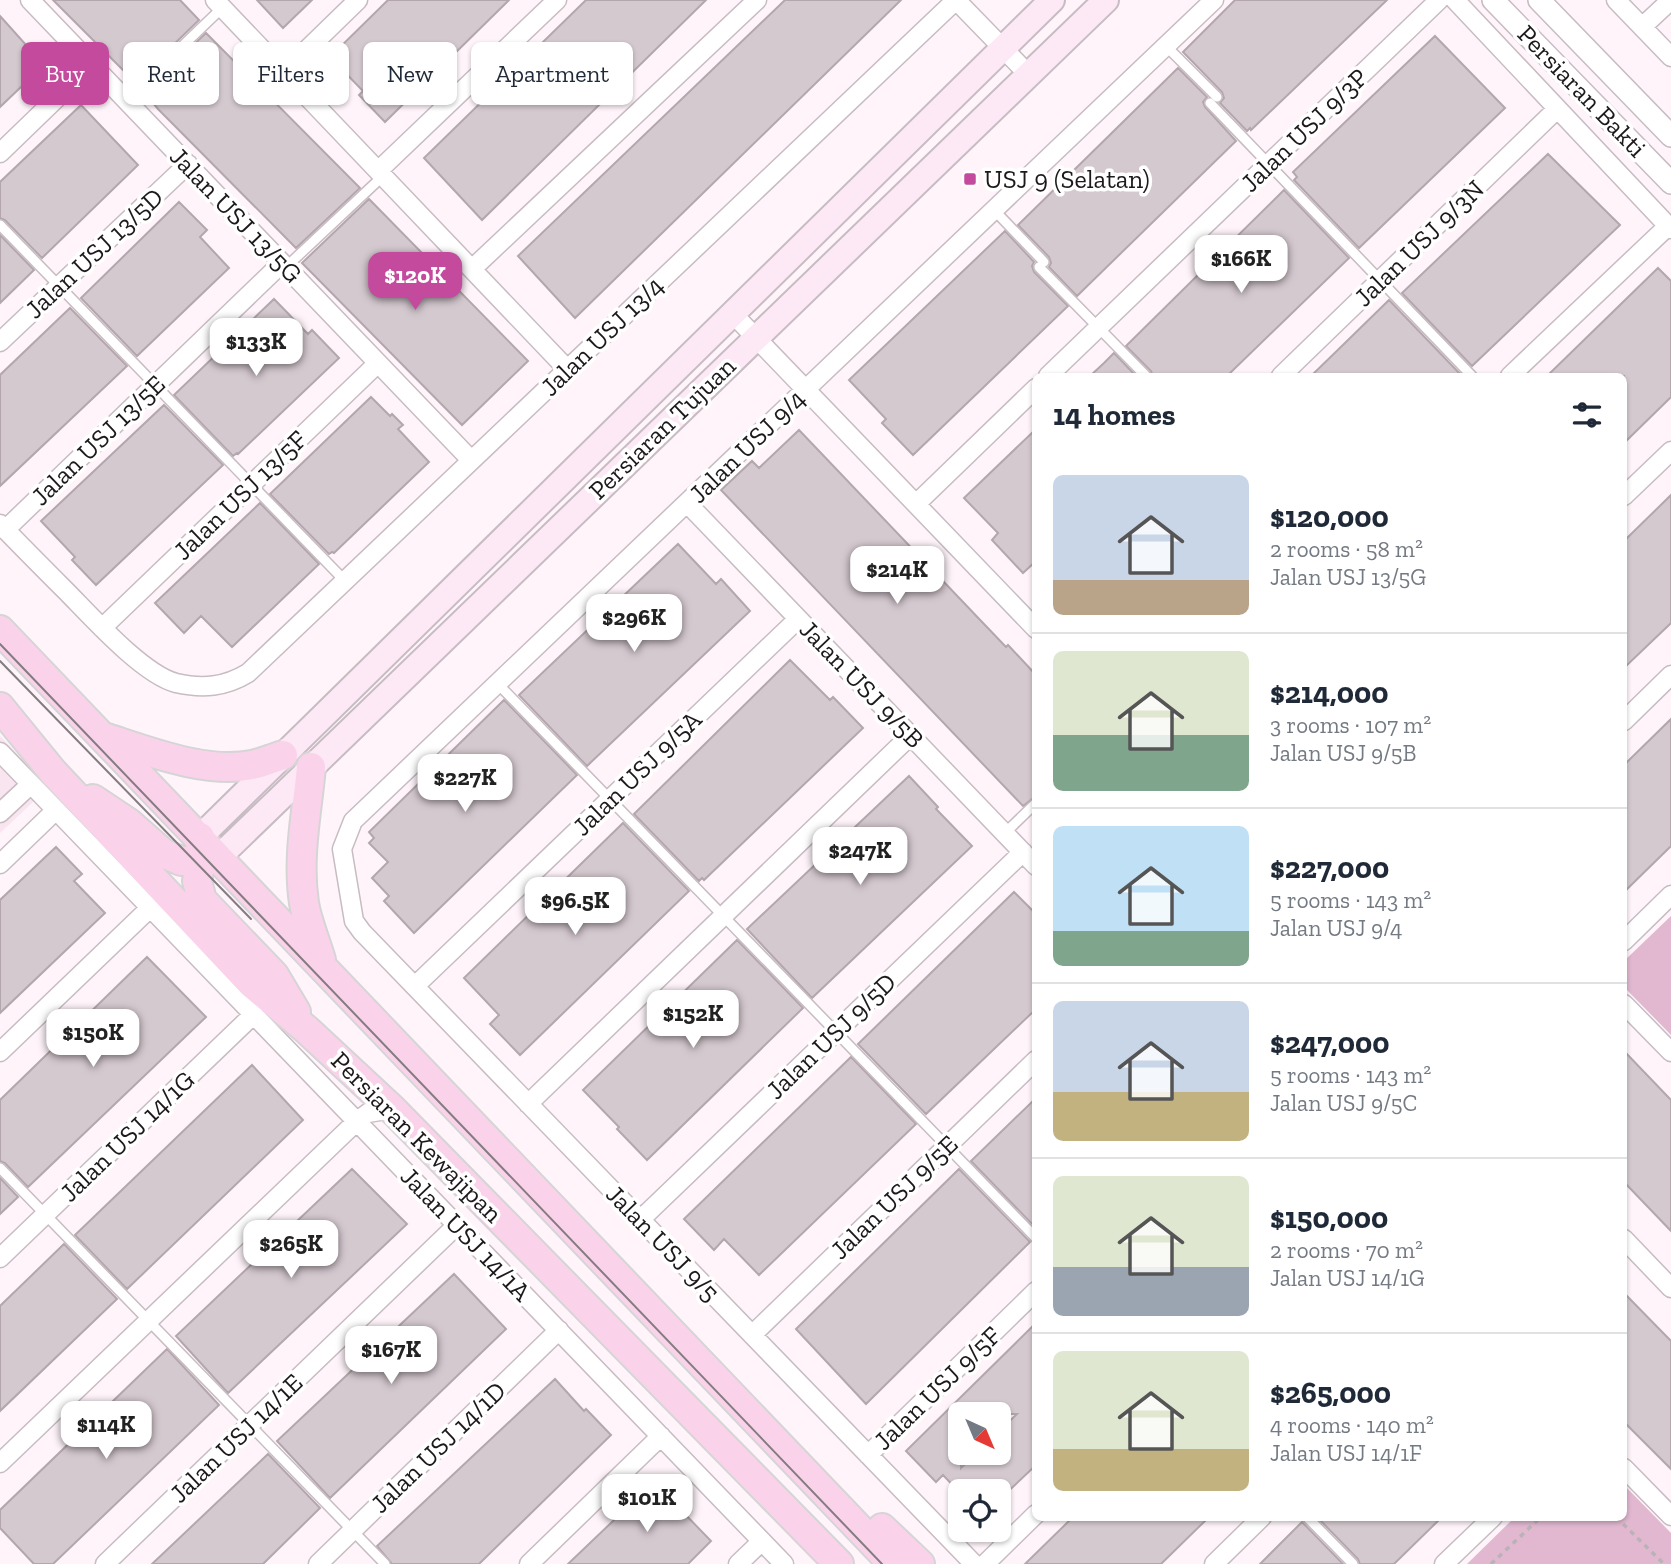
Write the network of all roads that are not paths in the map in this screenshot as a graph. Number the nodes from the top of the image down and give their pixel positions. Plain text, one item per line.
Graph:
1 (30, 0) edge
2 (358, 0) edge
3 (557, 0) edge
4 (757, 0) edge
5 (956, 0) edge
6 (1052, 0) edge
7 (1106, 0) edge
8 (1214, 0) edge
9 (1439, 0) edge
10 (1455, 0) edge
11 (1493, 0) edge
12 (1539, 0) edge
13 (1616, 0) edge
14 (1671, 0) edge
15 (219, 4) edge
16 (1642, 27) junction
17 (71, 42) edge
18 (182, 42) edge
19 (255, 42) edge
20 (315, 42) edge
21 (1167, 47) junction
22 (1003, 48) junction
23 (1671, 57) edge
24 (1028, 74) junction
25 (109, 82) edge
26 (123, 97) edge
27 (50, 105) edge
28 (131, 105) edge
29 (315, 105) edge
30 (1557, 109) junction
31 (1671, 136) edge
32 (0, 153) edge
33 (187, 164) junction
34 (1269, 164) junction
35 (380, 174) junction
36 (1671, 183) edge
37 (995, 211) junction
38 (0, 225) edge
39 (1669, 227) edge
40 (284, 265) junction
41 (472, 269) junction
42 (1380, 280) junction
43 (59, 286) junction
44 (733, 314) junction
45 (1099, 328) junction
46 (755, 338) junction
47 (0, 342) edge
48 (378, 363) junction
49 (567, 369) junction
50 (1051, 373) edge
51 (1143, 373) edge
52 (1284, 373) edge
53 (1469, 373) edge
54 (1513, 373) edge
55 (155, 385) junction
56 (806, 390) junction
57 (1032, 392) edge
58 (1671, 451) edge
59 (471, 460) junction
60 (251, 485) junction
61 (1627, 493) edge
62 (687, 503) junction
63 (916, 504) junction
64 (3, 527) edge
65 (345, 581) junction
66 (798, 619) junction
67 (1032, 620) edge
68 (102, 628) junction
69 (0, 630) edge
70 (1671, 675) edge
71 (497, 684) junction
72 (0, 707) edge
73 (1627, 718) edge
74 (911, 735) junction
75 (105, 738) junction
76 (0, 752) edge
77 (283, 755) junction
78 (311, 767) junction
79 (42, 778) junction
80 (610, 799) junction
81 (1032, 807) edge
82 (57, 810) junction
83 (0, 813) edge
84 (1005, 833) junction
85 (206, 852) junction
86 (1023, 852) junction
87 (1032, 862) edge
88 (0, 864) edge
89 (1671, 895) edge
90 (150, 908) junction
91 (723, 916) junction
92 (354, 921) joint
93 (1627, 938) edge
94 (323, 966) junction
95 (415, 986) junction
96 (1627, 1007) edge
97 (254, 1014) junction
98 (307, 1030) junction
99 (836, 1032) junction
100 (0, 1052) edge
101 (1671, 1052) edge
102 (1032, 1064) edge
103 (528, 1104) junction
104 (392, 1109) junction
105 (356, 1121) junction
106 (947, 1146) junction
107 (0, 1168) edge
108 (46, 1214) junction
109 (640, 1220) junction
110 (457, 1225) junction
111 (1032, 1234) edge
112 (1627, 1242) edge
113 (0, 1258) edge
114 (1671, 1288) edge
115 (1032, 1295) edge
116 (148, 1320) junction
117 (559, 1331) junction
118 (752, 1335) junction
119 (753, 1416) junction
120 (250, 1425) junction
121 (661, 1436) junction
122 (868, 1455) junction
123 (0, 1463) edge
124 (1627, 1471) edge
125 (1671, 1516) edge
126 (1032, 1518) edge
127 (1258, 1521) edge
128 (1311, 1521) edge
129 (1489, 1521) edge
130 (352, 1531) junction
131 (762, 1541) junction
132 (834, 1561) edge
133 (105, 1564) edge
134 (318, 1564) edge
135 (385, 1564) edge
136 (529, 1564) edge
137 (738, 1564) edge
138 (784, 1564) edge
139 (893, 1564) edge
140 (920, 1564) edge
141 (974, 1564) edge
142 (985, 1564) edge
143 (1214, 1564) edge
144 (1353, 1564) edge
145 (1444, 1564) edge

1 - 17 street, Jalan USJ 13/5G
2 - 20 street
3 - 35 street
4 - 41 street
5 - 22 street
5 - 49 street, Jalan USJ 13/4
6 - 22 main road, Persiaran Tujuan
7 - 24 main road, Persiaran Tujuan
8 - 21 street, Jalan USJ 9/4
9 - 34 street, Jalan USJ 9/3P
10 - 30 street
11 - 36 street, Persiaran Bakti
12 - 31 street, Persiaran Bakti
13 - 16 street
14 - 16 street
15 - 18 lane
15 - 19 street
16 - 23 street
21 - 34 lane
21 - 37 street, Jalan USJ 9/4
22 - 24 street
22 - 44 main road, Persiaran Tujuan
24 - 46 main road, Persiaran Tujuan
25 - 26 street, Jalan USJ 13/5G
27 - 32 street
28 - 33 street, Jalan USJ 13/5G
29 - 35 street
30 - 39 street
30 - 42 street, Jalan USJ 9/3N
33 - 40 street, Jalan USJ 13/5G
33 - 43 street, Jalan USJ 13/5D
34 - 42 lane
34 - 45 street, Jalan USJ 9/3P
35 - 40 lane
35 - 41 street
37 - 45 lane
37 - 56 street, Jalan USJ 9/4
38 - 43 lane
39 - 54 street
40 - 48 street, Jalan USJ 13/5G
40 - 55 street, Jalan USJ 13/5E
41 - 49 street
42 - 52 street, Jalan USJ 9/3N
42 - 53 lane
43 - 47 street, Jalan USJ 13/5D
43 - 55 lane
44 - 46 street
44 - 77 main road, Persiaran Tujuan
45 - 50 street, Jalan USJ 9/3P
45 - 51 lane
46 - 56 street
46 - 78 main road, Persiaran Tujuan
48 - 59 street, Jalan USJ 13/5G
48 - 60 street, Jalan USJ 13/5F
49 - 59 street, Jalan USJ 13/4
55 - 60 lane
55 - 64 street, Jalan USJ 13/5E
56 - 62 street, Jalan USJ 9/4
56 - 63 street
57 - 63 street
58 - 61 street
59 - 65 street, Jalan USJ 13/4
60 - 65 lane
60 - 68 street, Jalan USJ 13/5F
62 - 66 street, Jalan USJ 9/5B
62 - 71 street, Jalan USJ 9/4
63 - 67 street
64 - 68 street
65 - 68 street, Jalan USJ 13/4
66 - 74 street, Jalan USJ 9/5B
66 - 80 street, Jalan USJ 9/5A
69 - 75 main road, Persiaran Kewajipan
70 - 73 street
71 - 80 lane
71 - 92 street, Jalan USJ 9/4
72 - 79 main road, Persiaran Kewajipan
74 - 84 street, Jalan USJ 9/5B
74 - 91 street
75 - 77 main road
75 - 85 main road, Persiaran Kewajipan
76 - 79 street, Jalan USJ 14/1A
77 - 85 main road, Persiaran Tujuan
78 - 85 main road, Persiaran Tujuan
78 - 94 main road
79 - 82 street, Jalan USJ 14/1A
79 - 83 street
79 - 85 main road
79 - 98 main road, Persiaran Kewajipan
80 - 91 lane
80 - 95 street, Jalan USJ 9/5A
81 - 84 lane
82 - 88 street
82 - 90 street, Jalan USJ 14/1A
84 - 86 street, Jalan USJ 9/5B
85 - 94 main road, Persiaran Kewajipan
85 - 98 main road
86 - 87 street, Jalan USJ 9/5B
86 - 99 street, Jalan USJ 9/5D
89 - 93 street
90 - 97 street, Jalan USJ 14/1A
90 - 100 street
91 - 99 lane
91 - 103 street
92 - 95 street, Jalan USJ 9/5
94 - 119 main road, Persiaran Kewajipan
95 - 103 street, Jalan USJ 9/5
96 - 101 street
97 - 105 street, Jalan USJ 14/1A
97 - 108 street, Jalan USJ 14/1G
98 - 104 main road, Persiaran Kewajipan
99 - 106 lane
99 - 109 street, Jalan USJ 9/5D
102 - 106 street, Jalan USJ 9/5E
103 - 109 street, Jalan USJ 9/5
104 - 105 street
104 - 132 main road, Persiaran Kewajipan
105 - 110 street, Jalan USJ 14/1A
105 - 116 street
106 - 111 lane
106 - 118 street, Jalan USJ 9/5E
107 - 108 lane
108 - 113 street, Jalan USJ 14/1G
108 - 116 lane
109 - 118 street, Jalan USJ 9/5
110 - 117 street, Jalan USJ 14/1A
110 - 120 street, Jalan USJ 14/1E
112 - 114 street
115 - 122 street, Jalan USJ 9/5F
116 - 120 lane
116 - 123 street
117 - 121 street, Jalan USJ 14/1A
117 - 130 street, Jalan USJ 14/1D
118 - 122 street, Jalan USJ 9/5
119 - 139 main road, Persiaran Kewajipan
119 - 140 main road, Persiaran Kewajipan
120 - 130 lane
120 - 133 street, Jalan USJ 14/1E
121 - 131 street, Jalan USJ 14/1A
121 - 136 street
122 - 141 street, Jalan USJ 9/5
124 - 125 street
126 - 142 street
127 - 143 street
128 - 144 lane
129 - 145 street
130 - 134 street, Jalan USJ 14/1D
130 - 135 lane
131 - 137 street
131 - 138 street, Jalan USJ 14/1A

